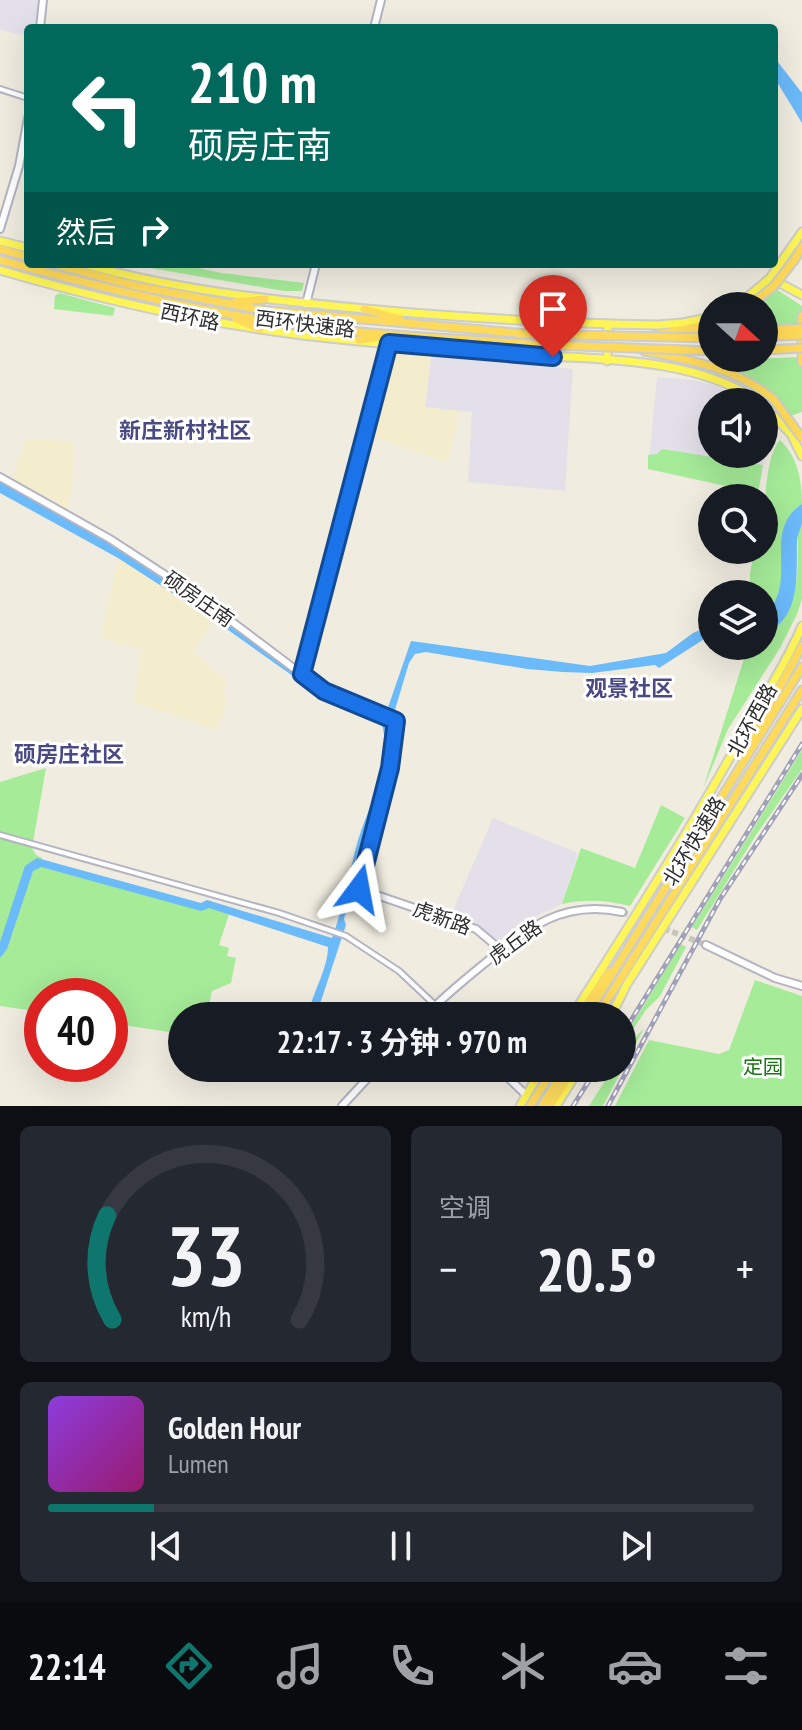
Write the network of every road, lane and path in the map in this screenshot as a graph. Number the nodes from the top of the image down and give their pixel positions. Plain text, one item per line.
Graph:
1 (43, 0) edge
2 (381, 0) edge
3 (40, 24) edge
4 (375, 24) edge
5 (0, 89) edge
6 (24, 97) edge
7 (24, 139) edge
8 (0, 229) edge
9 (802, 232) edge
10 (0, 241) edge
11 (24, 247) edge
12 (802, 247) edge
13 (0, 249) edge
14 (24, 256) edge
15 (0, 260) edge
16 (24, 266) edge
17 (778, 266) edge
18 (30, 268) edge
19 (69, 268) edge
20 (101, 268) edge
21 (315, 268) edge
22 (777, 268) edge
23 (0, 270) edge
24 (770, 278) junction
25 (754, 292) edge
26 (765, 292) edge
27 (802, 295) edge
28 (265, 299) junction
29 (223, 303) junction
30 (306, 304) junction
31 (364, 309) junction
32 (222, 313) junction
33 (802, 316) edge
34 (698, 320) edge
35 (608, 324) junction
36 (417, 325) junction
37 (698, 327) edge
38 (802, 328) edge
39 (260, 329) junction
40 (778, 332) edge
41 (778, 334) edge
42 (403, 335) junction
43 (657, 335) junction
44 (802, 335) edge
45 (698, 336) edge
46 (698, 336) edge
47 (640, 337) junction
48 (359, 340) junction
49 (389, 343) junction
50 (802, 348) edge
51 (778, 349) edge
52 (638, 350) junction
53 (698, 351) edge
54 (607, 361) junction
55 (802, 362) edge
56 (736, 388) edge
57 (778, 421) edge
58 (802, 423) edge
59 (791, 434) junction
60 (802, 438) edge
61 (802, 456) edge
62 (0, 477) edge
63 (802, 626) edge
64 (802, 646) edge
65 (802, 667) edge
66 (302, 674) junction
67 (802, 690) edge
68 (802, 697) edge
69 (802, 709) edge
70 (394, 720) joint
71 (779, 727) junction
72 (730, 781) junction
73 (0, 835) edge
74 (622, 912) tunnel mouth
75 (633, 942) junction
76 (706, 945) tunnel mouth
77 (501, 950) junction
78 (802, 986) edge
79 (432, 1002) edge
80 (439, 1002) edge
81 (581, 1002) edge
82 (588, 1002) edge
83 (595, 1002) edge
84 (608, 1002) edge
85 (618, 1002) edge
86 (364, 1082) edge
87 (513, 1082) edge
88 (534, 1082) edge
89 (545, 1082) edge
90 (557, 1082) edge
91 (568, 1082) edge
92 (526, 1095) junction
93 (342, 1106) edge
94 (520, 1106) edge
95 (530, 1106) edge
96 (542, 1106) edge
97 (553, 1106) edge

1 - 3 street
2 - 4 street
5 - 6 street
7 - 8 street
9 - 17 main road
10 - 11 main road
12 - 26 highway, bridge
13 - 14 highway
15 - 16 highway, 西环快速路
18 - 32 highway, 西环快速路
19 - 29 highway, 西环快速路
20 - 28 main road, 西环路
21 - 30 street
22 - 24 main road
23 - 39 main road, 西环路
24 - 25 main road
24 - 27 main road
28 - 29 highway
28 - 30 main road, 西环路
29 - 36 highway, 西环快速路
30 - 31 main road, 西环路
31 - 35 main road, 西环路
31 - 36 highway
32 - 39 highway
32 - 42 highway, 西环快速路
33 - 55 highway, bridge
34 - 35 main road, 西环路
35 - 54 main road
36 - 47 highway, 西环快速路, bridge
37 - 43 highway
38 - 40 highway, bridge
39 - 48 main road, 西环路
41 - 44 highway, bridge
42 - 48 highway
42 - 52 highway, 西环快速路, bridge
43 - 45 highway, bridge
43 - 47 highway, bridge
46 - 47 highway, 西环快速路, bridge
48 - 49 main road, 西环路
49 - 54 main road, 西环路
49 - 66 street
50 - 51 highway, bridge
52 - 53 highway, 西环快速路, bridge
52 - 60 highway, bridge
54 - 56 main road, 西环路
57 - 59 main road, 西环路
58 - 59 main road
59 - 61 main road
62 - 66 street, 硕房庄南
63 - 81 main road, 北环西路
64 - 72 highway
65 - 72 highway, 北环快速路
66 - 70 street, 硕房庄南
67 - 71 highway, 北环快速路
68 - 71 highway
69 - 85 main road, 北环西路
70 - 77 street, 虎新路
71 - 84 highway, 北环快速路
72 - 75 highway, 北环快速路
73 - 79 street
74 - 77 street, 虎丘路
75 - 82 highway
75 - 83 highway, 北环快速路
76 - 78 street
77 - 80 street, 虎丘路
86 - 93 street
87 - 92 street
88 - 92 main road
89 - 95 highway
90 - 96 highway
91 - 97 highway
92 - 94 main road

